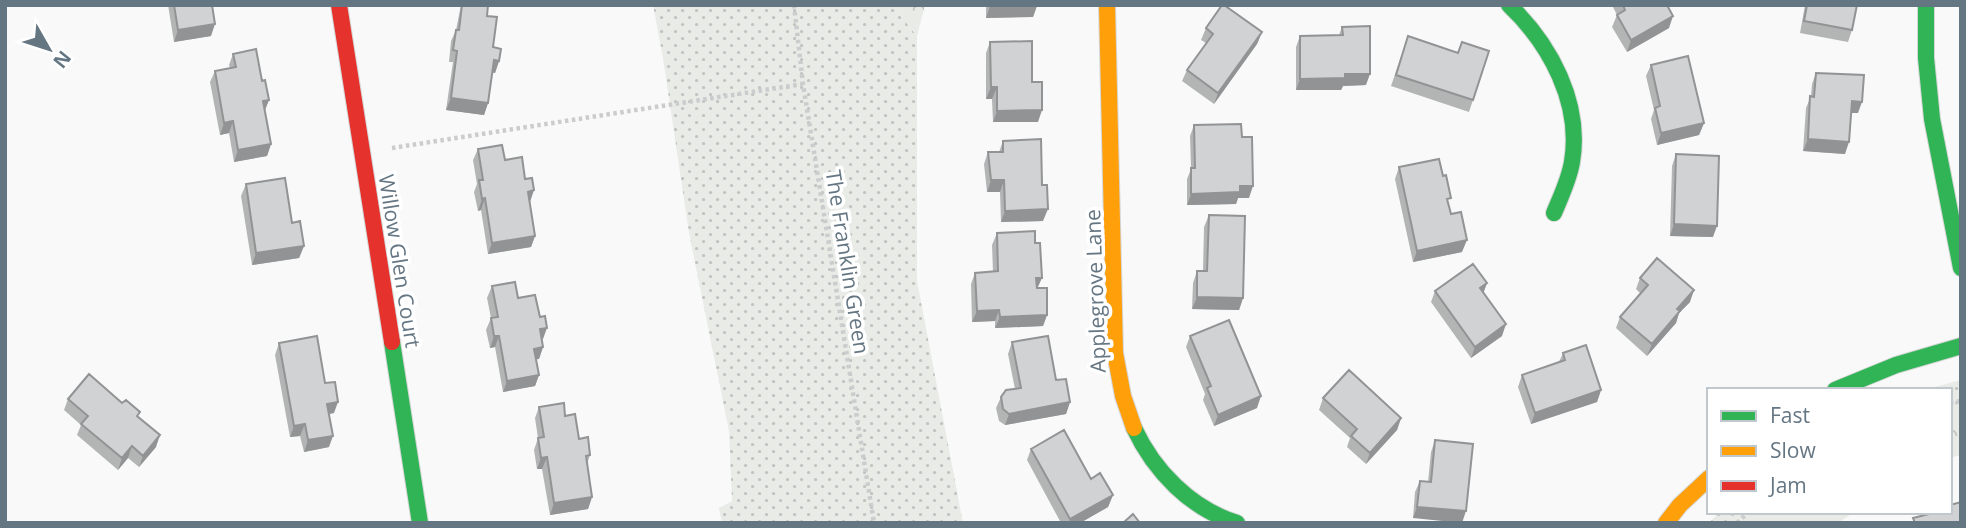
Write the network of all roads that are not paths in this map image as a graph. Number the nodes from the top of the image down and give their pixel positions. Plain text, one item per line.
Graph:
1 (339, 5) edge
2 (1107, 5) edge
3 (1509, 5) edge
4 (1926, 5) edge
5 (1554, 214) dead end
6 (1961, 268) edge
7 (1961, 346) edge
8 (1839, 388) edge
9 (1707, 480) edge
10 (420, 523) edge
11 (1237, 523) edge
12 (1666, 523) edge

1 - 10 street, Willow Glen Court
2 - 11 street, Applegrove Lane
3 - 5 street
4 - 6 street
7 - 8 street
9 - 12 street

